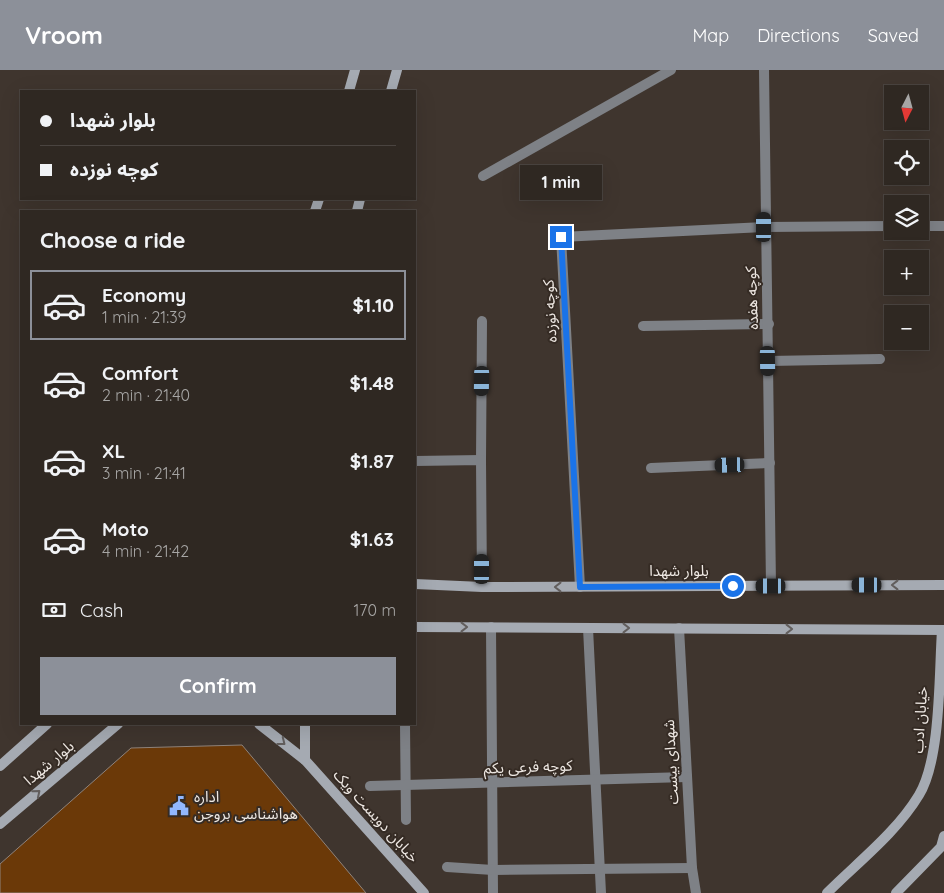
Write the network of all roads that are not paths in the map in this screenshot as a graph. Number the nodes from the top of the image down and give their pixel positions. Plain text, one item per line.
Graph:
1 (355, 70) edge
2 (397, 70) edge
3 (671, 70) edge
4 (764, 70) edge
5 (349, 90) edge
6 (391, 90) edge
7 (483, 176) dead end
8 (884, 226) edge
9 (929, 226) edge
10 (944, 226) edge
11 (764, 227) junction
12 (482, 322) dead end
13 (769, 324) junction
14 (643, 326) dead end
15 (880, 360) dead end
16 (768, 361) junction
17 (481, 460) junction
18 (416, 461) edge
19 (770, 463) junction
20 (651, 468) dead end
21 (416, 584) edge
22 (944, 585) edge
23 (771, 586) junction
24 (482, 587) junction
25 (580, 587) junction
26 (416, 627) edge
27 (491, 627) junction
28 (588, 628) junction
29 (679, 628) junction
30 (943, 630) edge
31 (46, 725) edge
32 (117, 725) edge
33 (260, 725) edge
34 (305, 725) edge
35 (405, 725) edge
36 (305, 760) junction
37 (0, 766) edge
38 (687, 777) junction
39 (596, 780) junction
40 (492, 783) junction
41 (370, 786) dead end
42 (405, 786) junction
43 (406, 820) dead end
44 (0, 824) edge
45 (944, 840) edge
46 (447, 867) dead end
47 (600, 868) junction
48 (692, 868) junction
49 (493, 870) junction
50 (424, 893) edge
51 (493, 893) edge
52 (601, 893) edge
53 (696, 893) edge
54 (827, 893) edge
55 (896, 893) edge

1 - 5 main road
2 - 6 main road
3 - 7 street
4 - 11 street, کوچه هفده
8 - 11 street
9 - 10 street
11 - 13 street, کوچه هفده
11 - 25 street, کوچه نوزده
12 - 17 street
13 - 14 street
13 - 16 street, کوچه هفده
15 - 16 street
16 - 19 street, کوچه هفده
17 - 18 street
17 - 24 street
19 - 20 street
19 - 23 street, کوچه هفده
21 - 24 main road, بلوار شهدا
22 -> 23 main road, بلوار شهدا
23 - 25 main road, بلوار شهدا
25 -> 24 main road, بلوار شهدا
26 -> 27 main road
27 - 28 main road
27 - 40 street
28 -> 29 main road
28 - 39 street
29 -> 30 main road
29 - 38 street, شهدای بیست
30 - 54 main road, خیابان ادب
31 - 37 main road, بلوار شهدا
44 -> 32 main road, بلوار شهدا
33 -> 36 main road, خیابان دویست ویک
34 - 36 main road
35 - 42 street
36 - 50 main road, خیابان دویست ویک
38 - 39 street, کوچه فرعی یکم
38 - 48 street, شهدای بیست
39 - 40 street, کوچه فرعی یکم
39 - 47 street
40 - 42 street, کوچه فرعی یکم
40 - 49 street
41 - 42 street, کوچه فرعی یکم
42 - 43 street
45 - 55 main road
46 - 49 street
47 - 48 street
47 - 49 street
47 - 52 street
48 - 53 street, شهدای بیست
49 - 51 street

